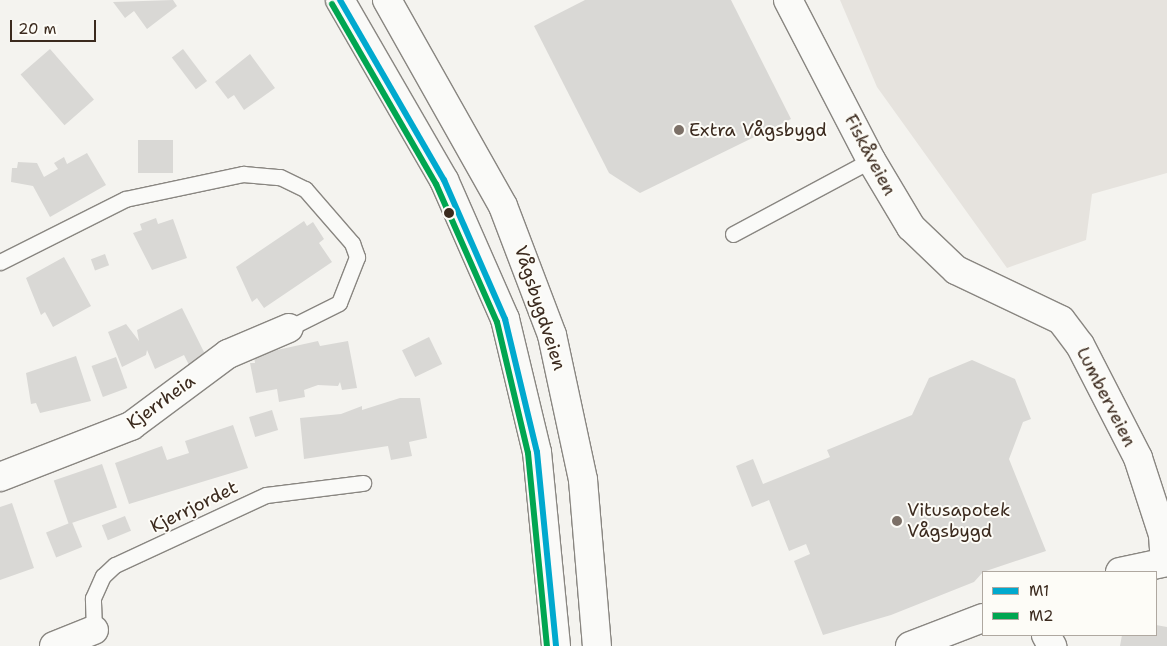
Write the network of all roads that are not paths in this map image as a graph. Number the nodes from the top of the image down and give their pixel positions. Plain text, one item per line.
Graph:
1 (340, 0) edge
2 (387, 0) edge
3 (788, 0) edge
4 (871, 160) junction
5 (733, 234) dead end
6 (0, 262) edge
7 (982, 286) joint
8 (289, 328) joint
9 (0, 477) edge
10 (363, 483) dead end
11 (1166, 562) edge
12 (1125, 571) edge
13 (982, 618) edge
14 (94, 630) joint
15 (54, 646) edge
16 (556, 646) edge
17 (597, 646) edge
18 (910, 646) edge

1 - 16 main road
2 - 17 main road, Vågsbygdveien
3 - 4 main road, Fiskåveien
4 - 5 lane
4 - 7 main road, Fiskåveien
6 - 8 lane
7 - 11 main road, Lumberveien
8 - 9 main road, Kjerrheia
10 - 14 lane, Kjerrjordet
11 - 12 main road, Lumberveien
13 - 18 main road
14 - 15 main road

